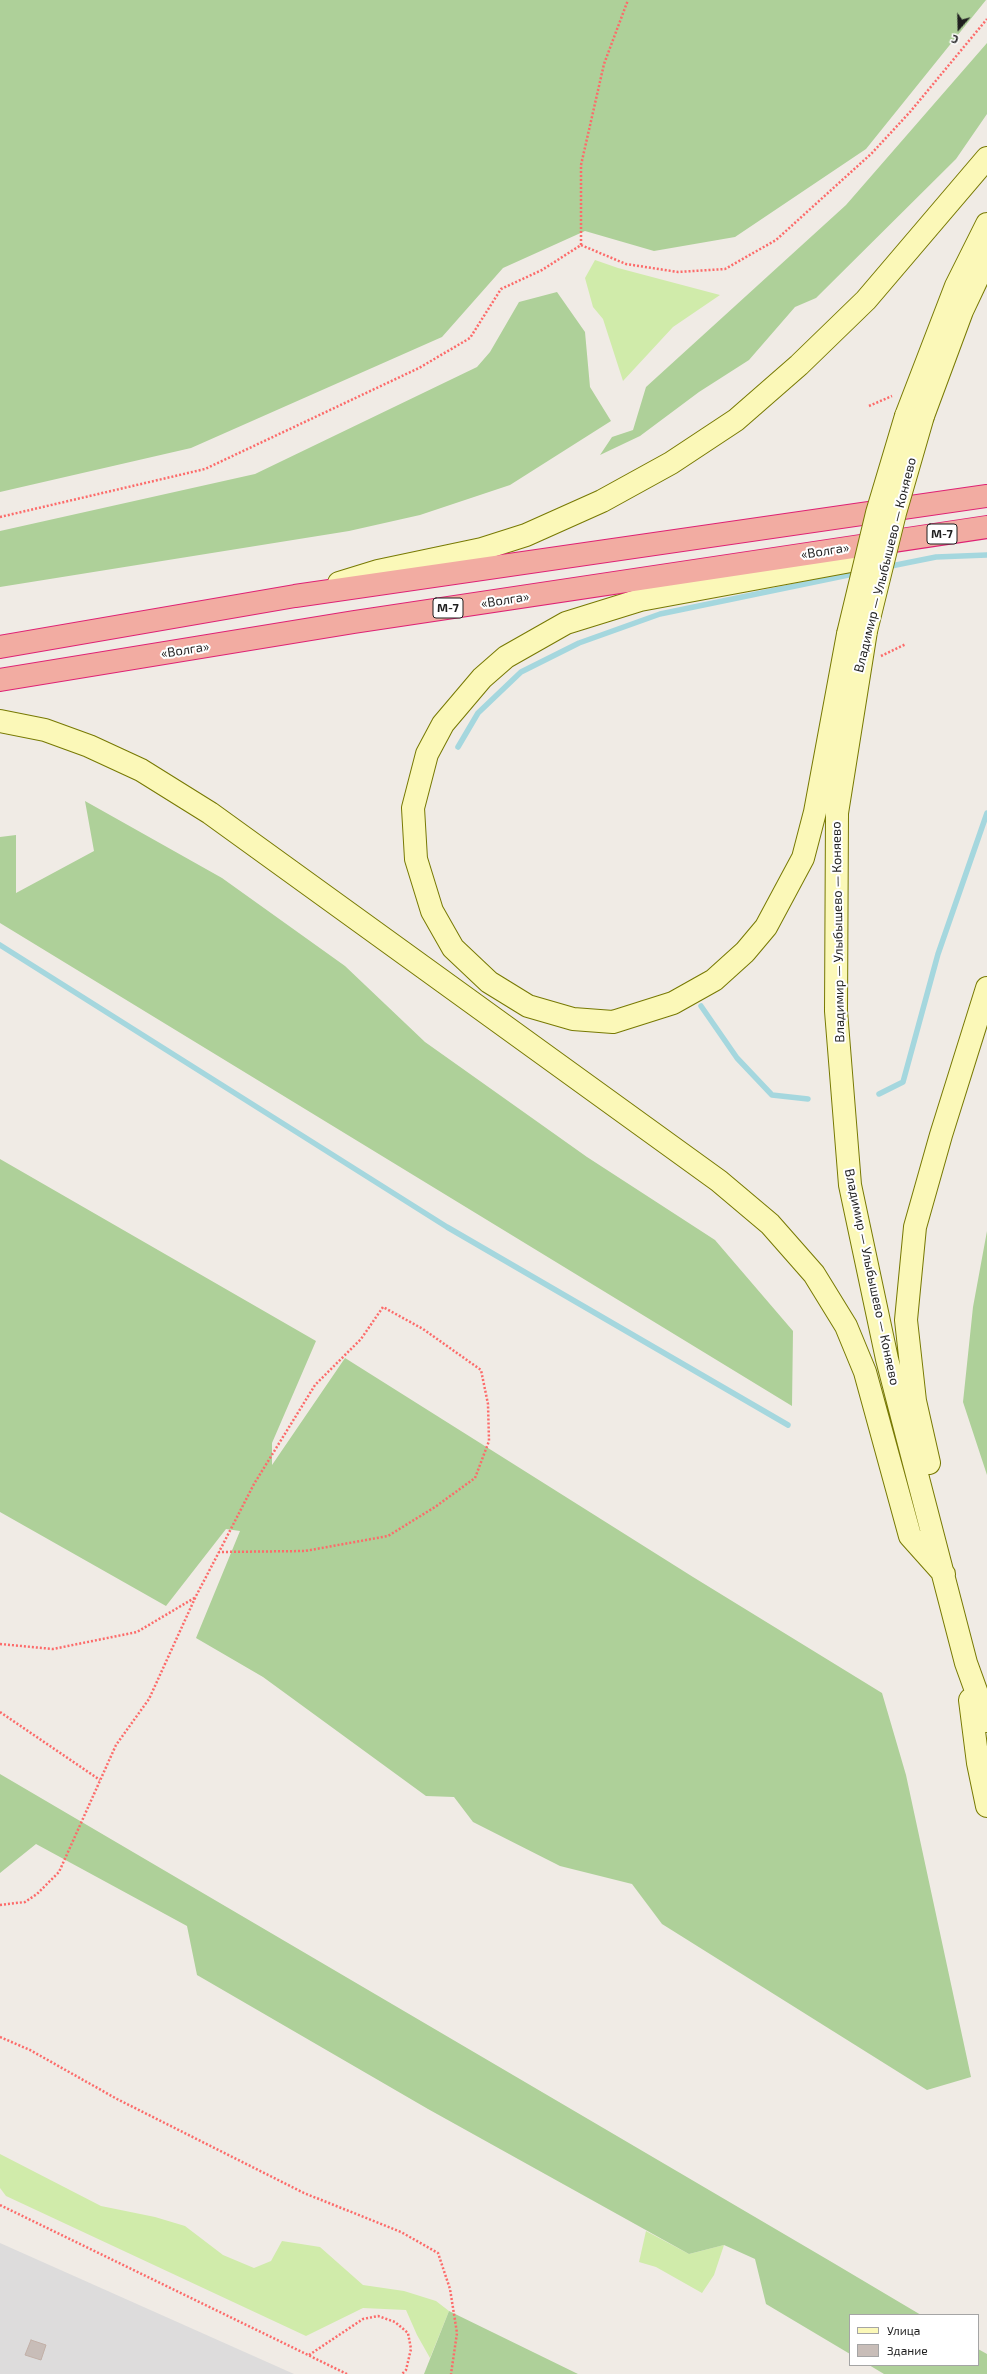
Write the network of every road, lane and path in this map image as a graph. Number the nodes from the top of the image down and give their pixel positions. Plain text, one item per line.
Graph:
1 (628, 0) edge
2 (987, 19) edge
3 (987, 158) edge
4 (987, 224) edge
5 (580, 245) junction
6 (987, 258) edge
7 (898, 393) dead end
8 (869, 406) dead end
9 (914, 416) junction
10 (987, 496) edge
11 (0, 517) edge
12 (987, 527) edge
13 (897, 541) junction
14 (295, 596) junction
15 (857, 633) junction
16 (906, 644) dead end
17 (0, 647) edge
18 (879, 657) dead end
19 (0, 680) edge
20 (0, 721) edge
21 (987, 988) edge
22 (219, 1552) junction
23 (944, 1574) junction
24 (196, 1596) junction
25 (0, 1644) edge
26 (966, 1663) junction
27 (0, 1712) edge
28 (987, 1721) edge
29 (100, 1780) junction
30 (987, 1806) edge
31 (0, 1906) edge
32 (0, 2037) edge
33 (0, 2205) edge
34 (309, 2356) junction
35 (347, 2374) edge
36 (402, 2374) edge
37 (451, 2374) edge

1 - 5 path
2 - 5 path
3 - 14 main road
4 - 9 main road
5 - 11 path
6 - 9 main road, Владимир — Улыбышево — Коняево
7 - 8 path
9 - 15 main road, Владимир — Улыбышево — Коняево, bridge
10 - 14 highway, М-7
12 - 13 highway, «Волга» / М-7
13 - 15 main road
13 - 19 highway, «Волга» / М-7
14 - 17 highway, М-7
15 - 23 main road, Владимир — Улыбышево — Коняево
16 - 18 path
20 - 23 main road
21 - 23 main road
22 - 22 path
22 - 24 path
23 - 26 main road, Владимир — Улыбышево — Коняево
24 - 25 path
24 - 29 path
26 - 28 main road, Владимир — Улыбышево — Коняево
26 - 30 main road, Владимир — Улыбышево — Коняево
27 - 29 path
29 - 31 path
32 - 37 path
33 - 34 path
34 - 35 path
34 - 36 path

